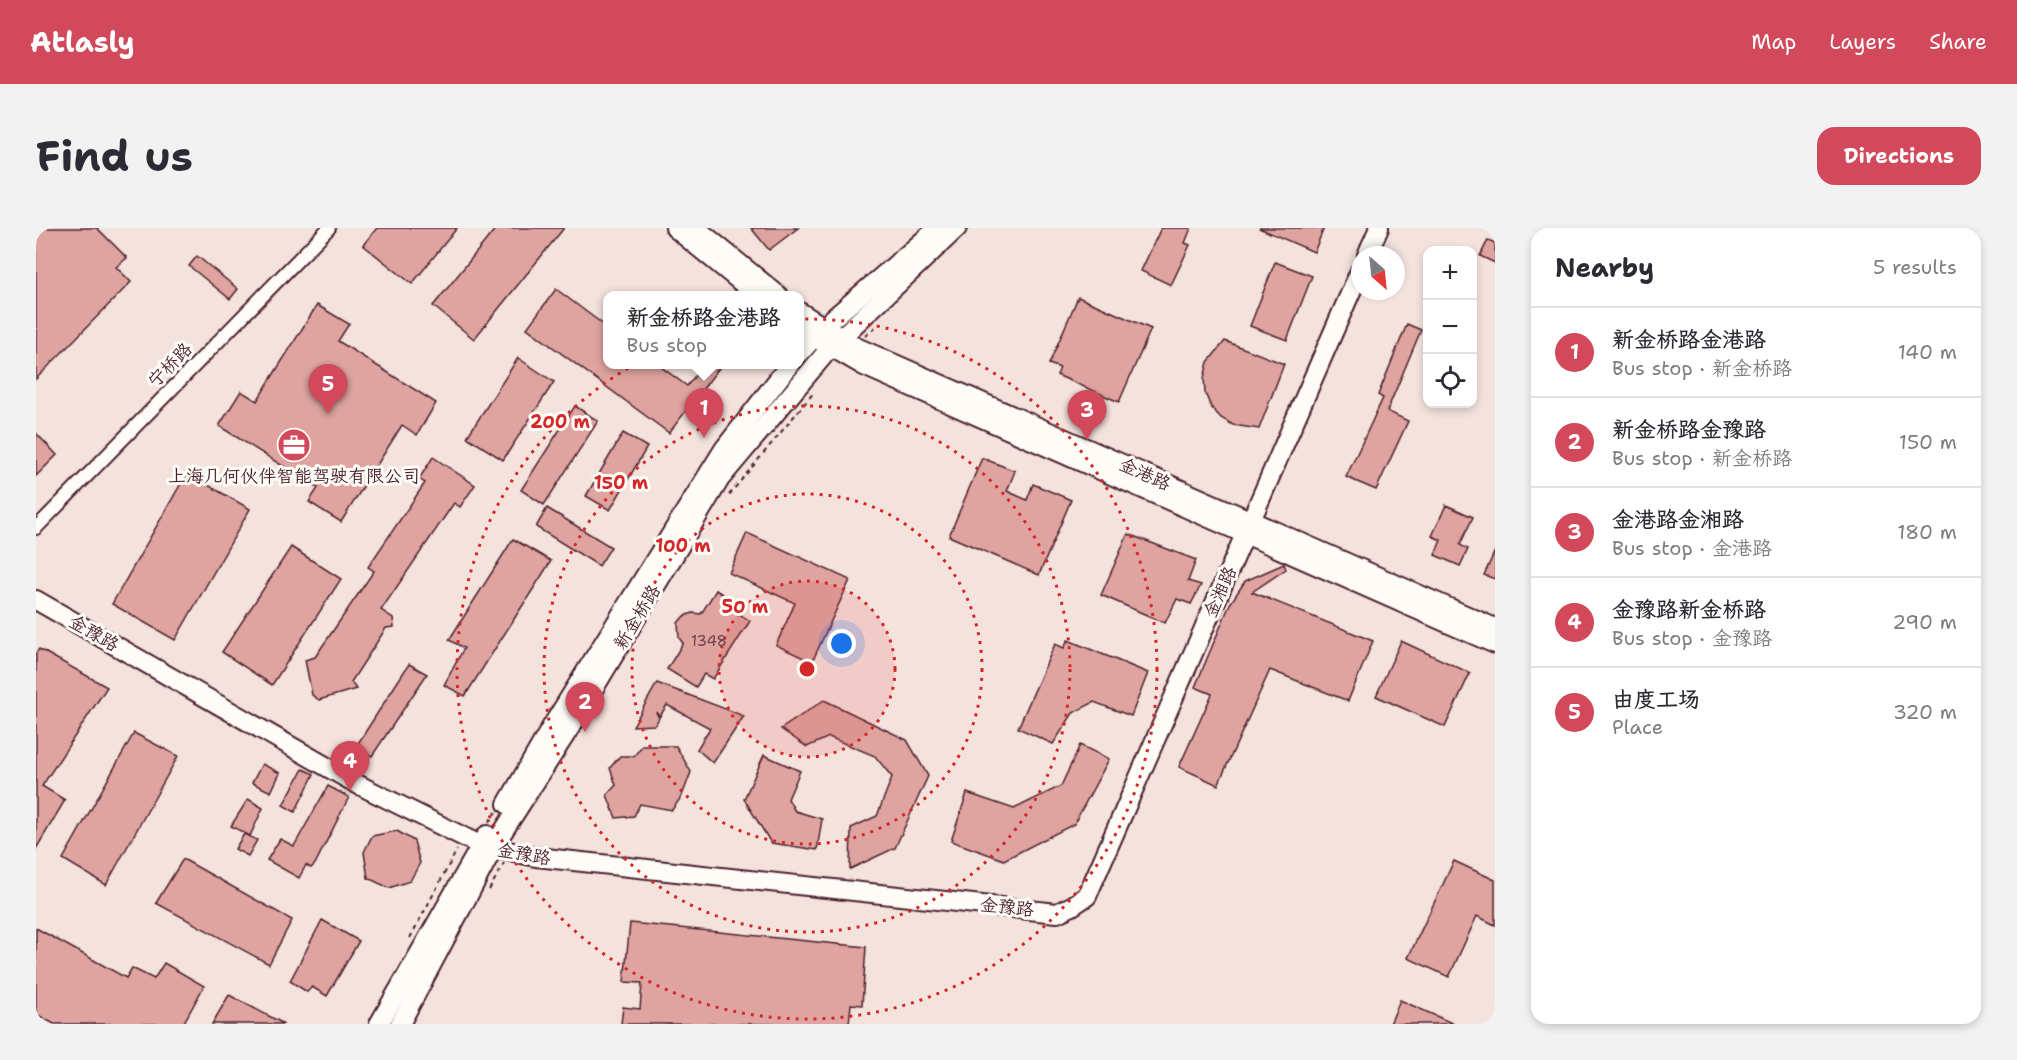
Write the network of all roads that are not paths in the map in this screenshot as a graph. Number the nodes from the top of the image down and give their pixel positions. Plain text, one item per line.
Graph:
1 (329, 228) edge
2 (675, 228) edge
3 (696, 228) edge
4 (938, 228) edge
5 (957, 228) edge
6 (1379, 228) edge
7 (1371, 246) edge
8 (752, 291) edge
9 (773, 291) edge
10 (1351, 292) edge
11 (812, 331) edge
12 (842, 344) junction
13 (804, 346) edge
14 (786, 369) edge
15 (1249, 527) junction
16 (36, 528) edge
17 (36, 600) edge
18 (1495, 628) edge
19 (1495, 644) edge
20 (494, 849) junction
21 (1072, 906) joint
22 (379, 1024) edge
23 (400, 1024) edge

1 - 16 street, 宁桥路
2 - 8 street
3 - 9 street
4 - 11 street
5 - 12 street, 新金桥路
6 - 7 street
10 - 15 street, 金湘路
11 - 12 street, 金港路
11 - 13 street
12 - 15 street, 金港路
12 - 20 street, 新金桥路
14 - 20 street, 新金桥路
15 - 18 street, 金港路
15 - 19 street, 金港路
15 - 21 street, 金湘路
17 - 20 street, 金豫路
20 - 21 street, 金豫路
20 - 22 street, 新金桥路
20 - 23 street, 新金桥路

